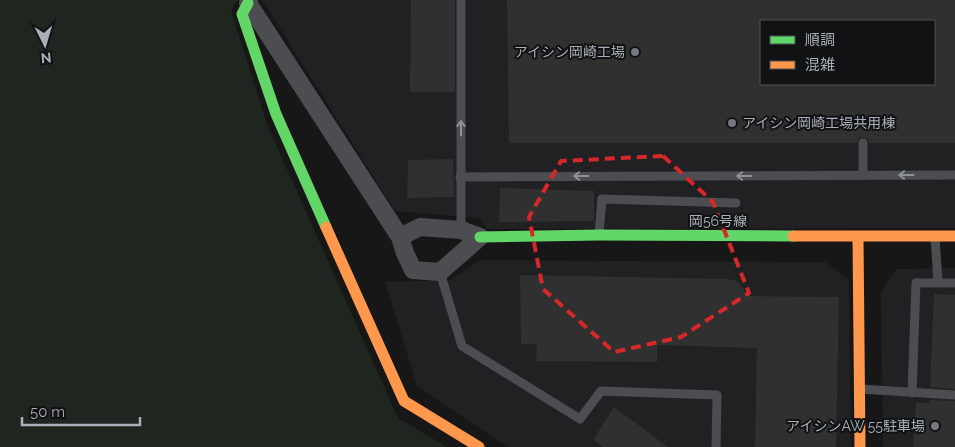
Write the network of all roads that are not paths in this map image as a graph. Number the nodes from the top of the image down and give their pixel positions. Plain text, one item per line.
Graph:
1 (461, 0) edge
2 (248, 1) edge
3 (863, 143) dead end
4 (863, 175) junction
5 (955, 175) edge
6 (460, 176) junction
7 (736, 203) dead end
8 (461, 230) junction
9 (599, 235) junction
10 (480, 236) junction
11 (935, 236) junction
12 (955, 236) edge
13 (400, 237) junction
14 (858, 237) junction
15 (440, 272) junction
16 (938, 282) junction
17 (955, 283) edge
18 (860, 389) junction
19 (912, 393) junction
20 (955, 396) edge
21 (478, 447) edge
22 (716, 447) edge
23 (860, 447) edge

6 -> 1 lane
2 - 13 street
2 - 21 street
3 - 4 lane
5 -> 4 lane
4 -> 6 lane
6 - 8 lane
7 - 9 lane
8 - 10 street
8 - 13 street
9 - 10 street, 岡56号線
9 - 14 street, 岡56号線
10 - 15 street
11 - 12 street, 岡56号線
11 - 14 street, 岡56号線
11 - 16 lane
13 - 15 street
14 - 18 street
15 - 22 lane
16 - 17 lane
16 - 19 lane
18 - 19 lane
18 - 23 street
19 - 20 lane

